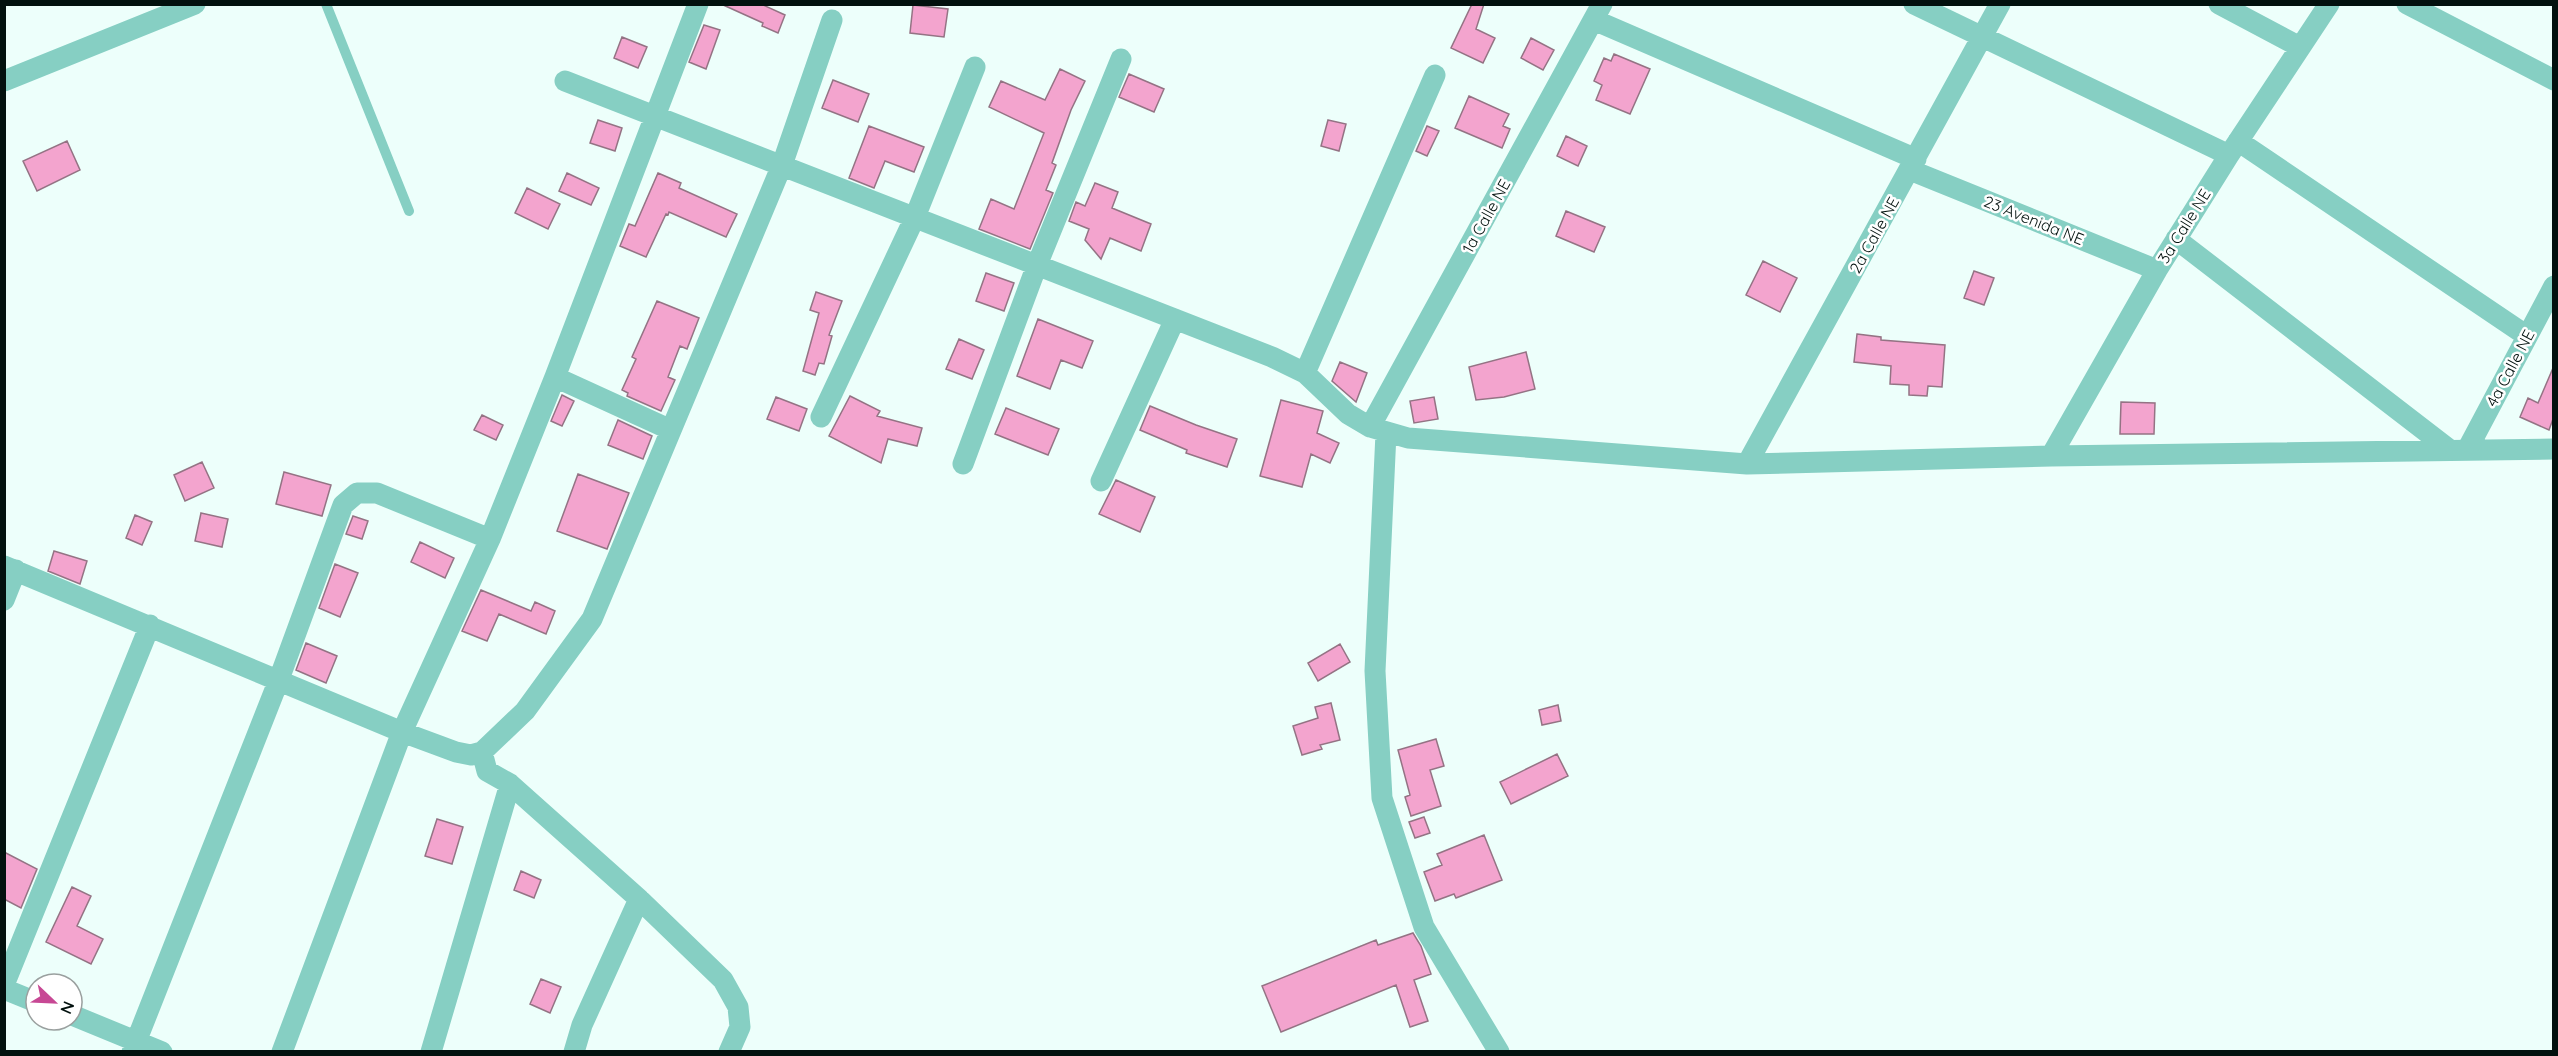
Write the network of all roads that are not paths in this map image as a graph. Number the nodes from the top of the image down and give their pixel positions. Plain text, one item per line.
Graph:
1 (195, 4) edge
2 (326, 4) edge
3 (698, 4) edge
4 (1914, 4) edge
5 (2000, 4) edge
6 (2220, 4) edge
7 (2329, 4) edge
8 (2407, 4) edge
9 (1598, 12) edge
10 (832, 20) dead end
11 (1983, 36) junction
12 (2300, 47) junction
13 (1121, 59) dead end
14 (975, 67) dead end
15 (1435, 75) dead end
16 (2553, 80) edge
17 (4, 81) edge
18 (565, 81) dead end
19 (654, 115) junction
20 (2233, 148) junction
21 (1913, 164) junction
22 (782, 165) junction
23 (410, 210) dead end
24 (915, 218) junction
25 (2176, 238) junction
26 (1037, 265) junction
27 (2157, 270) junction
28 (2553, 286) edge
29 (1175, 319) junction
30 (2527, 336) junction
31 (1305, 373) junction
32 (555, 377) junction
33 (821, 417) dead end
34 (671, 430) junction
35 (1378, 430) junction
36 (2553, 449) edge
37 (2458, 450) junction
38 (2051, 456) junction
39 (963, 464) dead end
40 (1747, 464) junction
41 (1101, 481) dead end
42 (490, 539) junction
43 (10, 568) edge
44 (4, 600) edge
45 (150, 625) junction
46 (278, 682) junction
47 (402, 732) junction
48 (482, 752) junction
49 (510, 784) junction
50 (639, 899) junction
51 (4, 987) edge
52 (24, 996) edge
53 (84, 1022) edge
54 (135, 1046) edge
55 (162, 1052) edge
56 (282, 1052) edge
57 (431, 1052) edge
58 (574, 1052) edge
59 (729, 1052) edge
60 (1499, 1052) edge

1 - 17 street
2 - 23 lane
3 - 19 street
4 - 11 street
5 - 11 street, 2a Calle NE
6 - 12 street
7 - 12 street, 3a Calle NE
8 - 16 street
9 - 21 street, 23 Avenida NE
9 - 35 street, 1a Calle NE
10 - 22 street
11 - 20 street
11 - 21 street, 2a Calle NE
12 - 20 street, 3a Calle NE
13 - 26 street
14 - 24 street
15 - 31 street
18 - 19 street
19 - 22 street
19 - 32 street
20 - 25 street, 3a Calle NE
20 - 30 street
21 - 27 street, 23 Avenida NE
21 - 40 street, 2a Calle NE
22 - 24 street
22 - 34 street
24 - 26 street
24 - 33 street
25 - 27 street, 3a Calle NE
25 - 37 street
26 - 29 street
26 - 39 street
27 - 38 street, 3a Calle NE
28 - 30 street, 4a Calle NE
29 - 31 street
29 - 41 street
30 - 37 street, 4a Calle NE
31 - 35 street
32 - 34 street
32 - 42 street
34 - 48 street
35 - 40 street
35 - 60 street
36 - 37 street
37 - 38 street
38 - 40 street
42 - 46 street
42 - 47 street
43 - 44 street
43 - 45 street
45 - 46 street
45 - 51 street
46 - 47 street
46 - 54 street
47 - 48 street
47 - 56 street
48 - 49 street
49 - 50 street
49 - 57 street
50 - 58 street
50 - 59 street
51 - 52 street
53 - 54 street
54 - 55 street

